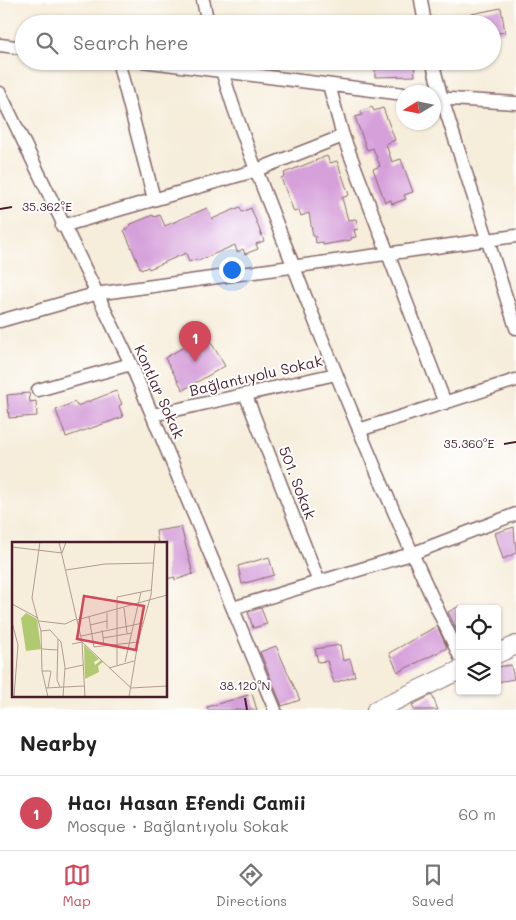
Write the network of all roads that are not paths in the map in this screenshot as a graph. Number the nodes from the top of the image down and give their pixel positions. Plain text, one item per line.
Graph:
1 (203, 0) edge
2 (422, 0) edge
3 (206, 15) edge
4 (424, 15) edge
5 (0, 46) edge
6 (15, 47) edge
7 (120, 70) edge
8 (221, 70) edge
9 (243, 70) edge
10 (433, 70) edge
11 (329, 85) junction
12 (436, 85) edge
13 (0, 93) edge
14 (396, 93) edge
15 (441, 98) edge
16 (516, 103) edge
17 (441, 107) edge
18 (343, 136) junction
19 (254, 171) junction
20 (154, 199) junction
21 (62, 226) junction
22 (516, 236) edge
23 (487, 240) junction
24 (387, 254) junction
25 (294, 266) junction
26 (96, 294) junction
27 (0, 321) edge
28 (516, 328) edge
29 (130, 364) junction
30 (336, 374) junction
31 (516, 380) edge
32 (38, 390) dead end
33 (246, 396) junction
34 (445, 403) junction
35 (153, 415) junction
36 (359, 430) junction
37 (516, 514) edge
38 (410, 554) junction
39 (319, 582) junction
40 (233, 608) junction
41 (516, 645) edge
42 (457, 650) edge
43 (501, 652) edge
44 (456, 672) edge
45 (275, 710) edge
46 (376, 710) edge

1 - 3 street
2 - 4 street
5 - 6 street
7 - 20 street
8 - 19 street
9 - 11 street
10 - 12 street
11 - 14 street
11 - 18 street
13 - 21 street, Kontlar Sokak
15 - 16 street
17 - 23 street
18 - 19 street
18 - 24 street
19 - 20 street
19 - 25 street
20 - 21 street
21 - 26 street, Kontlar Sokak
22 - 23 street
23 - 24 street
23 - 28 street
24 - 25 street
24 - 34 street
25 - 26 street
25 - 30 street
26 - 27 street
26 - 29 street, Kontlar Sokak
29 - 32 street
29 - 35 street, Kontlar Sokak
30 - 33 street, Bağlantıyolu Sokak
30 - 36 street
31 - 34 street
33 - 35 street, Bağlantıyolu Sokak
33 - 39 street, 501. Sokak
34 - 36 street
35 - 40 street, Kontlar Sokak
36 - 38 street
37 - 38 street
38 - 39 street
38 - 42 street
39 - 40 street
40 - 45 street, Kontlar Sokak
41 - 43 main road
44 - 46 main road

